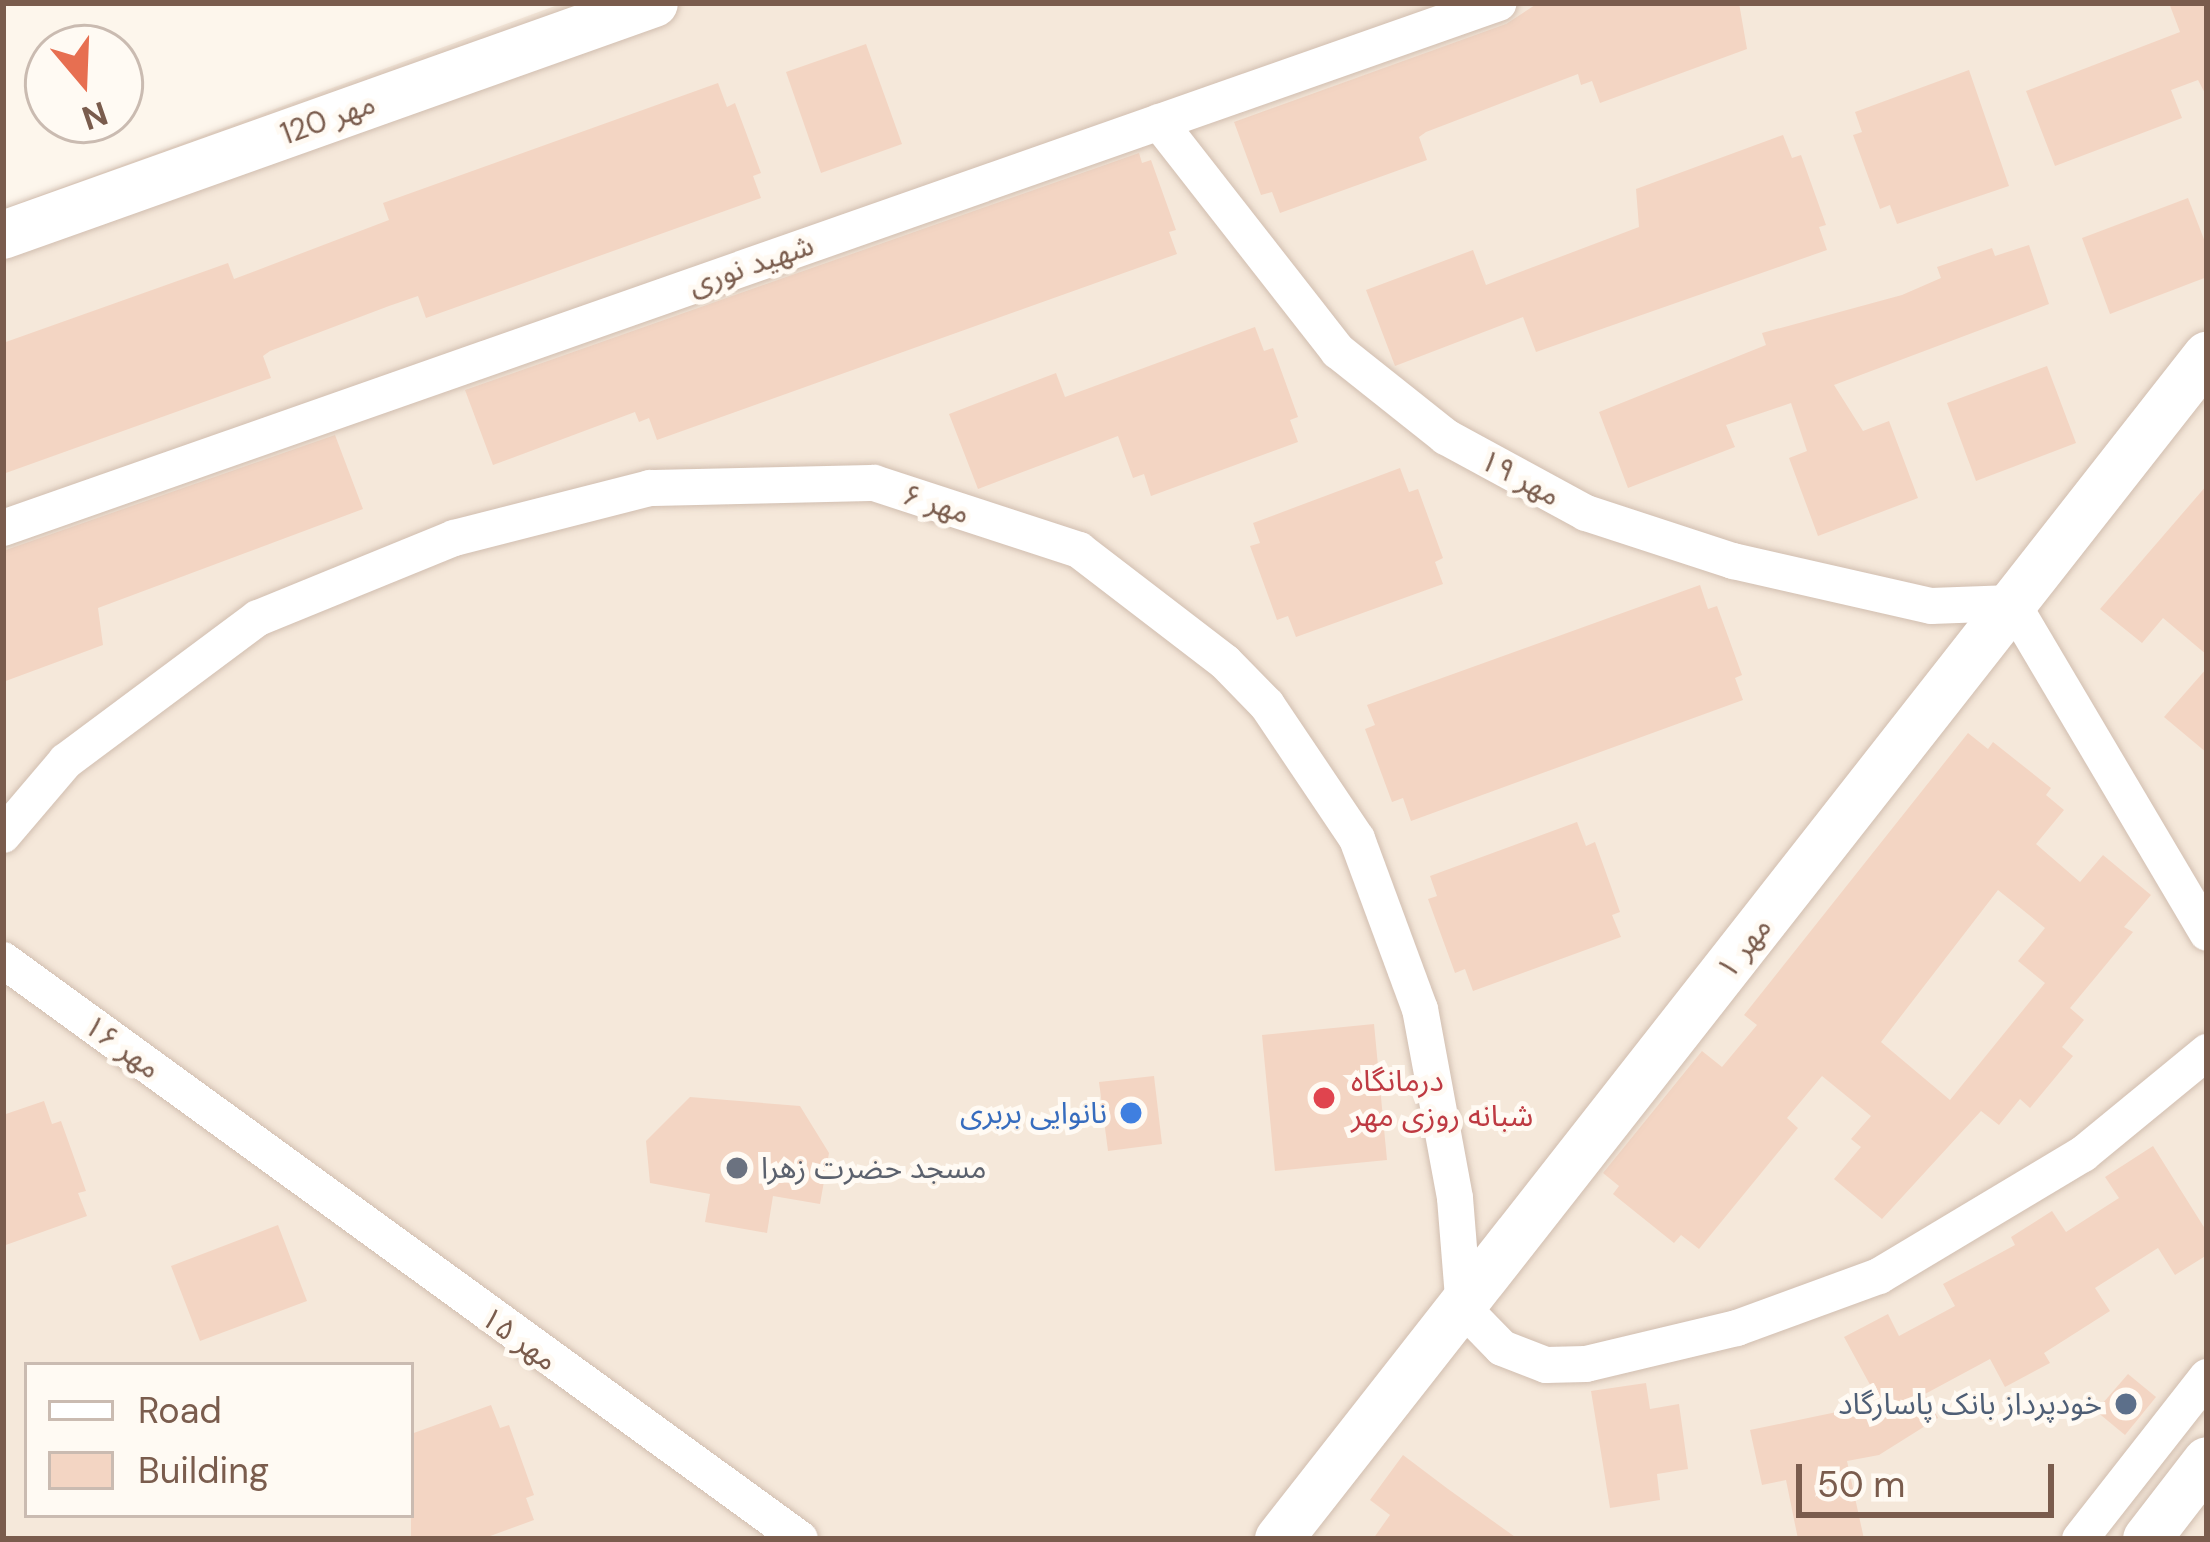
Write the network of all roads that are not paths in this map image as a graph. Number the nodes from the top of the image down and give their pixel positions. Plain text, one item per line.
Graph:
1 (653, 3) edge
2 (1499, 3) edge
3 (1159, 122) junction
4 (3, 235) edge
5 (2207, 356) edge
6 (3, 528) edge
7 (2012, 603) junction
8 (3, 835) edge
9 (2207, 932) edge
10 (3, 960) edge
11 (2207, 1052) edge
12 (241, 1135) joint
13 (1464, 1309) junction
14 (2207, 1377) edge
15 (2207, 1461) edge
16 (800, 1539) edge
17 (1280, 1539) edge
18 (2080, 1539) edge
19 (2147, 1539) edge

1 - 4 street, مهر 120
2 - 3 street, شهید نوری
3 - 6 street, شهید نوری
3 - 7 street, مهر ۱۹
5 - 7 street, مهر ۱
7 - 9 street
7 - 13 street, مهر ۱
8 - 13 street, مهر ۶
10 - 12 street, مهر ۱۶
11 - 13 street
12 - 16 street, مهر ۱۵
13 - 17 street, مهر ۱
14 - 18 street
15 - 19 street

